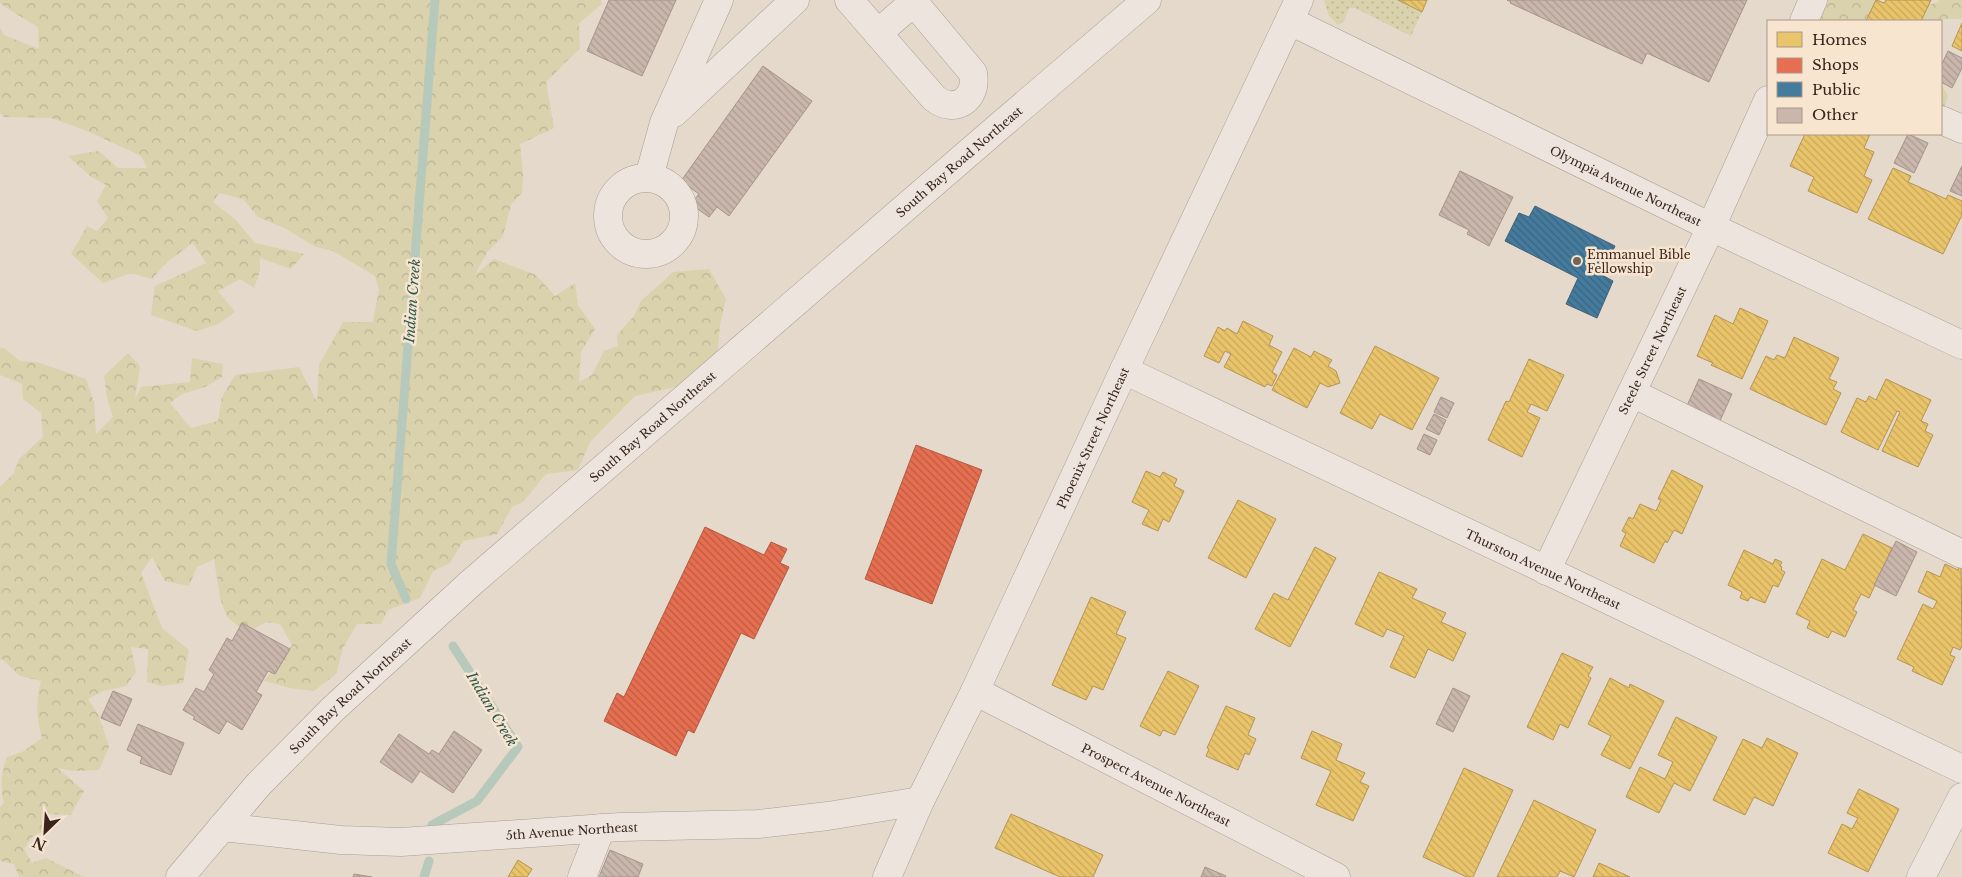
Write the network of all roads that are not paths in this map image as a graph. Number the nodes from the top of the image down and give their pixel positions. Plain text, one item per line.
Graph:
1 (719, 0) edge
2 (795, 0) edge
3 (849, 0) edge
4 (1148, 0) edge
5 (1813, 0) edge
6 (913, 1) edge
7 (1295, 11) edge
8 (1804, 20) edge
9 (878, 33) junction
10 (967, 99) junction
11 (1767, 102) edge
12 (1942, 120) edge
13 (664, 122) junction
14 (1962, 129) edge
15 (994, 130) junction
16 (649, 177) dead end
17 (1711, 227) junction
18 (1962, 345) edge
19 (1124, 370) junction
20 (1632, 393) junction
21 (1962, 554) edge
22 (1546, 571) junction
23 (975, 691) junction
24 (1962, 769) edge
25 (1962, 797) edge
26 (920, 801) junction
27 (222, 827) junction
28 (601, 828) junction
29 (180, 877) edge
30 (582, 877) edge
31 (888, 877) edge
32 (1336, 877) edge
33 (1921, 877) edge

1 - 13 street
2 - 13 street
3 - 9 street
4 - 15 street, South Bay Road Northeast
5 - 8 street
6 - 9 street
6 - 10 street
7 - 17 street, Olympia Avenue Northeast
7 - 19 street, Phoenix Street Northeast
9 - 10 street
10 - 15 street
11 - 17 street, Steele Street Northeast
12 - 14 street
13 - 16 street
15 - 27 street, South Bay Road Northeast
17 - 18 street, Olympia Avenue Northeast
17 - 20 street, Steele Street Northeast
19 - 22 street, Thurston Avenue Northeast
19 - 23 street, Phoenix Street Northeast
20 - 21 street
20 - 22 street, Steele Street Northeast
22 - 24 street, Thurston Avenue Northeast
23 - 26 street, Phoenix Street Northeast
23 - 32 street, Prospect Avenue Northeast
25 - 33 street
26 - 28 street, 5th Avenue Northeast
26 - 31 street, Phoenix Street Northeast
27 - 28 street, 5th Avenue Northeast
27 - 29 street, South Bay Road Northeast
28 - 30 street

